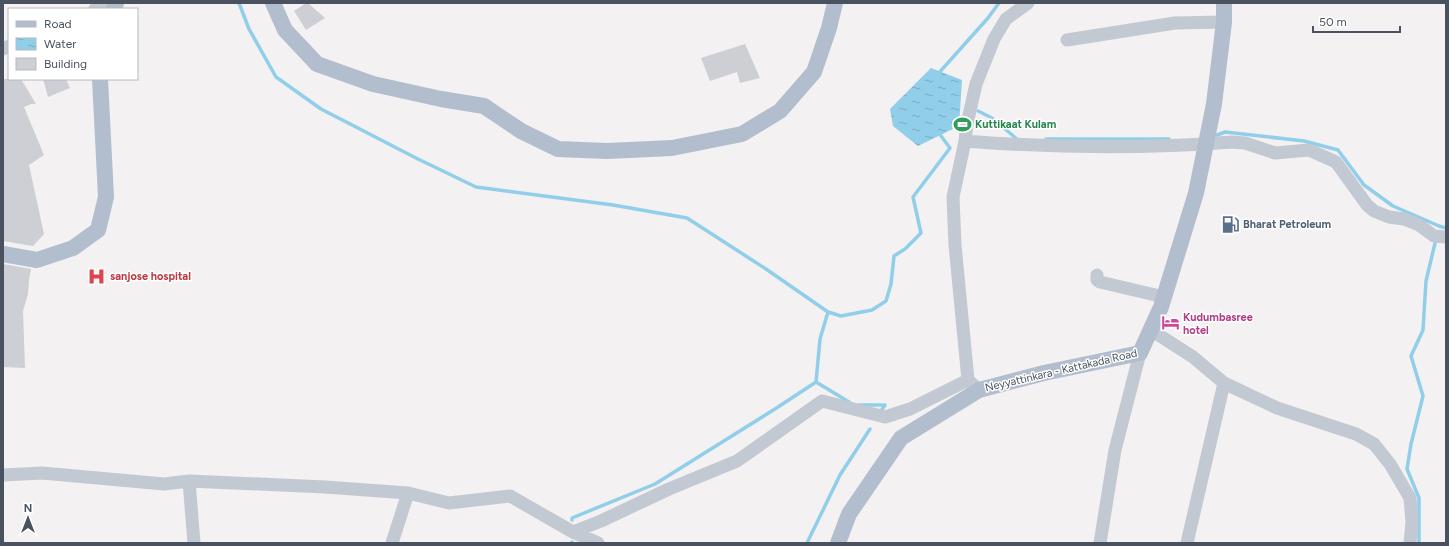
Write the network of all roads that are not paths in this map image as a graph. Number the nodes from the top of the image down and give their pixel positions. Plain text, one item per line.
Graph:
1 (108, 3) edge
2 (273, 3) edge
3 (835, 3) edge
4 (1028, 3) edge
5 (1224, 3) edge
6 (96, 8) edge
7 (1224, 22) junction
8 (1067, 40) dead end
9 (100, 80) edge
10 (965, 141) junction
11 (1206, 144) junction
12 (1446, 237) edge
13 (3, 254) edge
14 (1097, 275) dead end
15 (1164, 297) junction
16 (1151, 330) junction
17 (1140, 353) junction
18 (1224, 383) junction
19 (974, 385) junction
20 (3, 475) edge
21 (190, 481) junction
22 (408, 493) junction
23 (572, 532) junction
24 (194, 543) edge
25 (392, 543) edge
26 (598, 543) edge
27 (838, 543) edge
28 (1100, 543) edge
29 (1187, 543) edge
30 (1410, 543) edge

1 - 6 street
2 - 3 main road
4 - 10 street
5 - 7 main road, Neyyattinkara - Kattakada Road
7 - 8 street
7 - 11 main road, Neyyattinkara - Kattakada Road
9 - 13 main road
10 - 11 street
10 - 19 street
11 - 12 street
11 - 15 main road, Neyyattinkara - Kattakada Road
14 - 15 street
15 - 16 main road, Neyyattinkara - Kattakada Road
16 - 17 main road, Neyyattinkara - Kattakada Road
16 - 18 street
17 - 19 main road, Neyyattinkara - Kattakada Road
17 - 28 street
18 - 29 street
18 - 30 street
19 - 23 street
19 - 27 main road, Neyyattinkara - Kattakada Road
20 - 21 street
21 - 22 street
21 - 24 street
22 - 23 street
22 - 25 street
23 - 26 street

